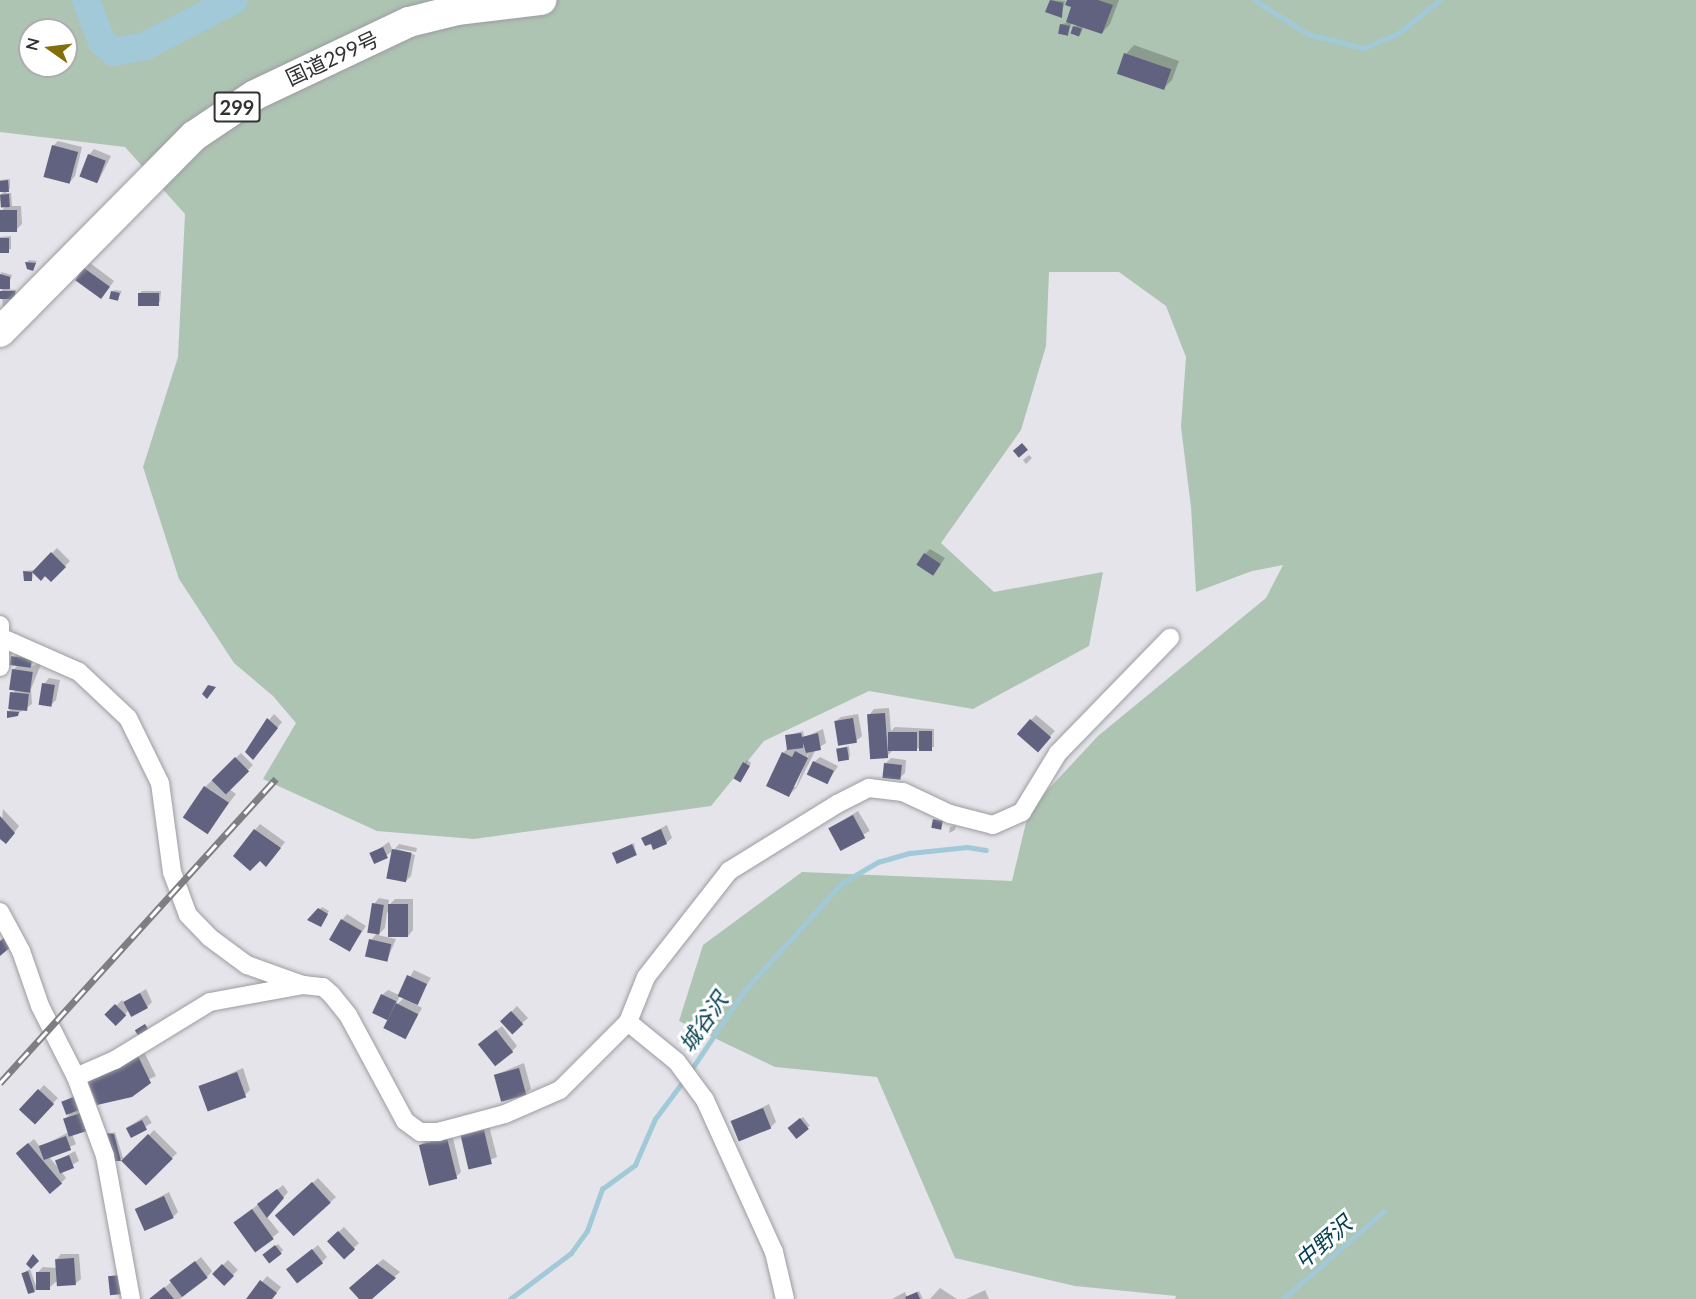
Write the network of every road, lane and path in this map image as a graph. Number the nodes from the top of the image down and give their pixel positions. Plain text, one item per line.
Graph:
1 (541, 0) edge
2 (0, 332) edge
3 (0, 625) edge
4 (0, 637) edge
5 (1170, 638) dead end
6 (0, 667) edge
7 (0, 912) edge
8 (303, 985) junction
9 (631, 1024) junction
10 (76, 1077) junction
11 (131, 1299) edge
12 (785, 1299) edge

1 - 2 highway, 国道299号 / 299
3 - 4 street
4 - 6 street
4 - 8 street
5 - 9 street
7 - 10 street
8 - 9 street
8 - 10 street
9 - 12 street
10 - 11 street

